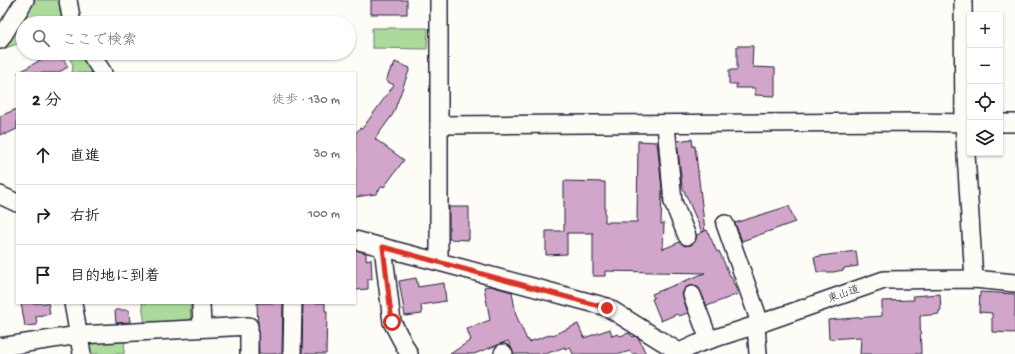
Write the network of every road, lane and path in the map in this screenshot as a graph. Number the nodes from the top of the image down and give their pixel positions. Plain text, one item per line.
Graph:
1 (24, 0) edge
2 (68, 0) edge
3 (439, 0) edge
4 (963, 0) edge
5 (71, 16) edge
6 (0, 40) edge
7 (95, 60) edge
8 (103, 72) edge
9 (967, 123) edge
10 (1003, 123) edge
11 (1015, 123) edge
12 (439, 125) junction
13 (666, 125) junction
14 (968, 156) edge
15 (0, 195) edge
16 (16, 203) edge
17 (725, 224) dead end
18 (687, 236) dead end
19 (356, 240) edge
20 (383, 247) junction
21 (439, 262) junction
22 (974, 279) junction
23 (1015, 283) edge
24 (692, 295) dead end
25 (73, 304) edge
26 (201, 304) edge
27 (293, 304) edge
28 (756, 325) junction
29 (202, 327) junction
30 (79, 335) junction
31 (709, 340) junction
32 (0, 347) edge
33 (677, 353) edge
34 (82, 354) edge
35 (249, 354) edge
36 (292, 354) edge
37 (409, 354) edge
38 (758, 354) edge

1 - 6 street
2 - 5 street
3 - 12 street
4 - 9 street
7 - 8 street
9 - 13 street
10 - 11 street
12 - 13 street
12 - 21 street
13 - 18 street
14 - 22 street
15 - 16 street
17 - 28 street
19 - 20 street
20 - 21 street
20 - 37 street
21 - 33 street
22 - 23 street, 東山道
22 - 28 street, 東山道
24 - 31 street
25 - 30 street
26 - 29 street
27 - 36 street
28 - 31 street, 東山道
28 - 38 street
29 - 30 street
29 - 35 street
30 - 32 street
30 - 34 street
31 - 33 street, 東山道

